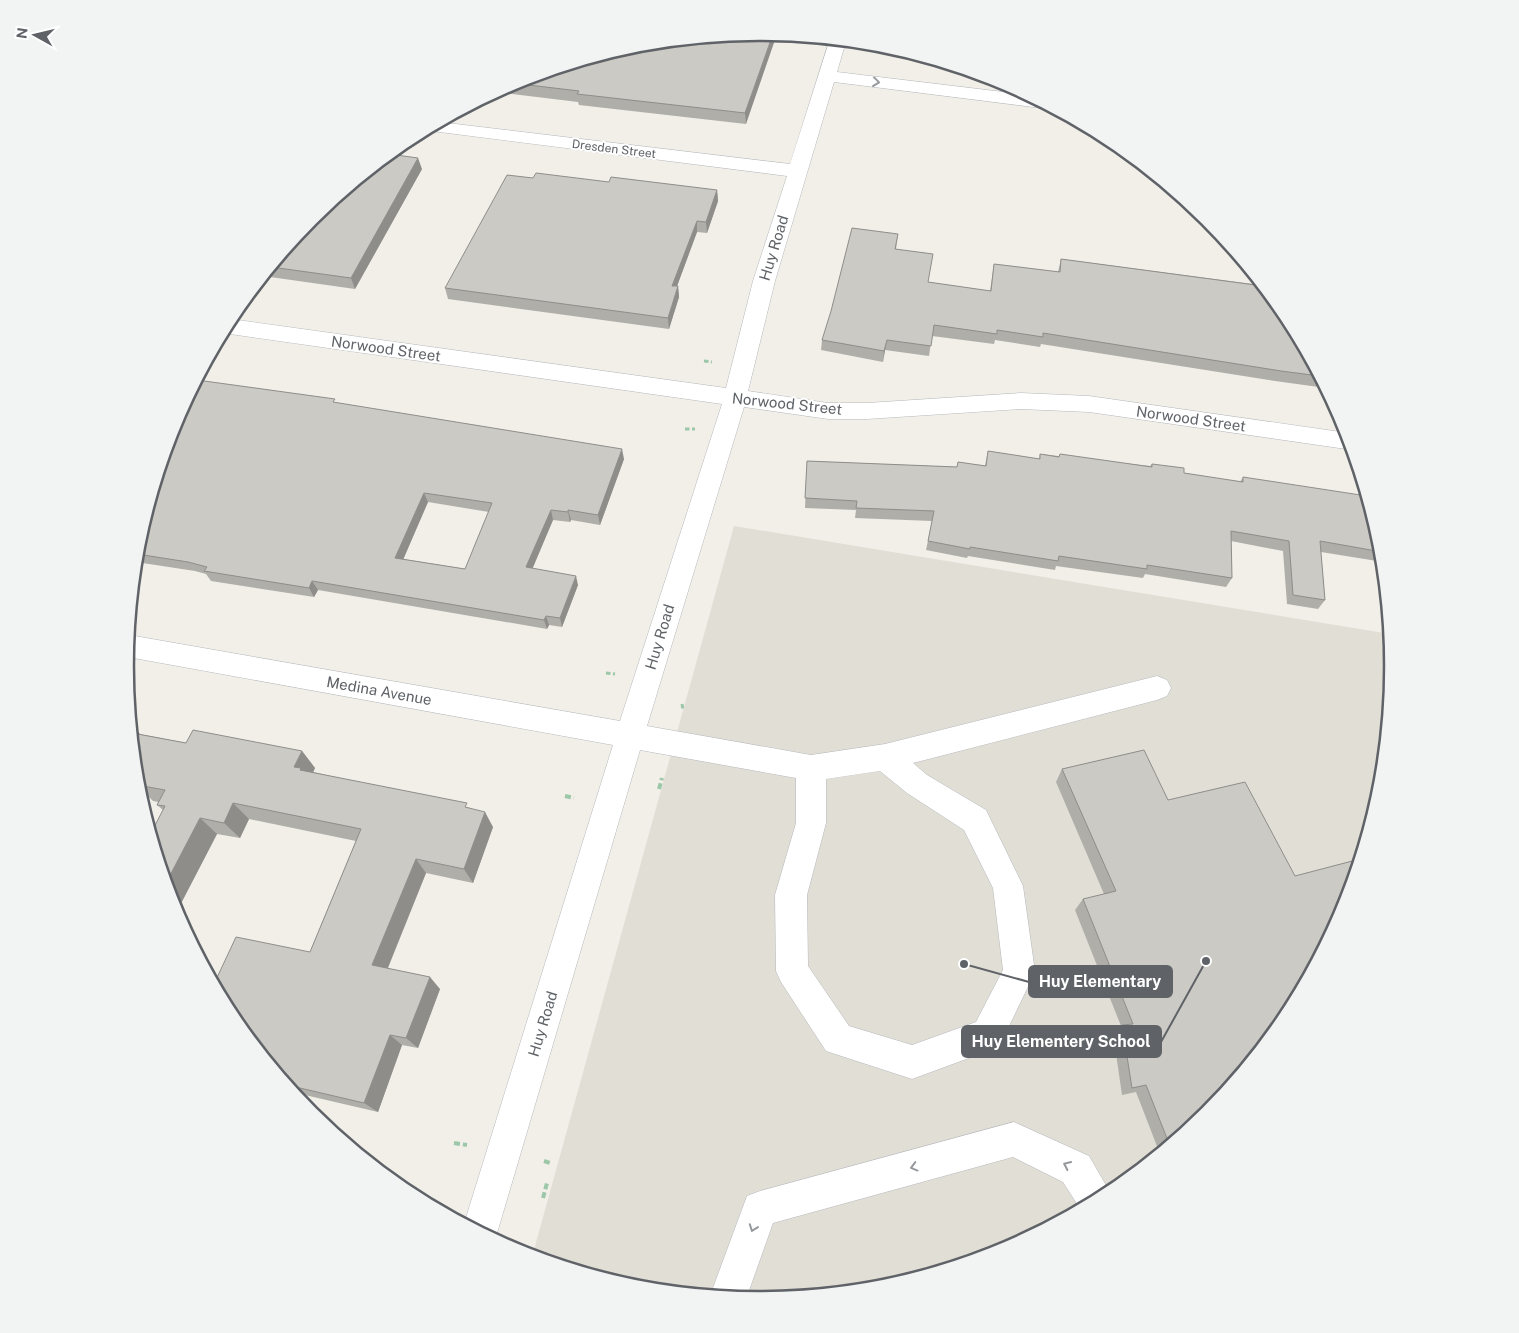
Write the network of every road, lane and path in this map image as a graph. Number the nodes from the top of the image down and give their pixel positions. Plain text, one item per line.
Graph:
1 (836, 47) edge
2 (828, 76) junction
3 (1022, 100) edge
4 (442, 128) edge
5 (798, 171) junction
6 (235, 327) edge
7 (704, 361) dead end
8 (715, 362) dead end
9 (735, 399) junction
10 (685, 428) dead end
11 (695, 430) dead end
12 (1342, 441) edge
13 (135, 647) edge
14 (1157, 688) dead end
15 (682, 704) dead end
16 (683, 710) dead end
17 (630, 736) junction
18 (885, 757) junction
19 (811, 768) junction
20 (662, 778) dead end
21 (659, 788) dead end
22 (565, 796) dead end
23 (574, 798) dead end
24 (454, 1143) dead end
25 (467, 1146) dead end
26 (544, 1161) dead end
27 (550, 1163) dead end
28 (547, 1183) dead end
29 (1092, 1195) edge
30 (544, 1198) dead end
31 (482, 1226) edge
32 (730, 1291) edge

1 - 2 street, Huy Road
2 -> 3 street
2 - 5 street, Huy Road
4 - 5 street, Dresden Street
5 - 9 street, Huy Road
6 - 9 street, Norwood Street
7 - 8 path
9 - 12 street, Norwood Street
9 - 17 street, Huy Road
10 - 11 path
13 - 17 street, Medina Avenue
14 - 18 street, Medina Avenue
15 - 16 path
17 - 19 street, Medina Avenue
17 - 31 street, Huy Road
18 - 19 street, Medina Avenue
18 - 19 street
20 - 21 path
22 - 23 path
24 - 25 path
26 - 27 path
28 - 30 path
29 -> 32 street

